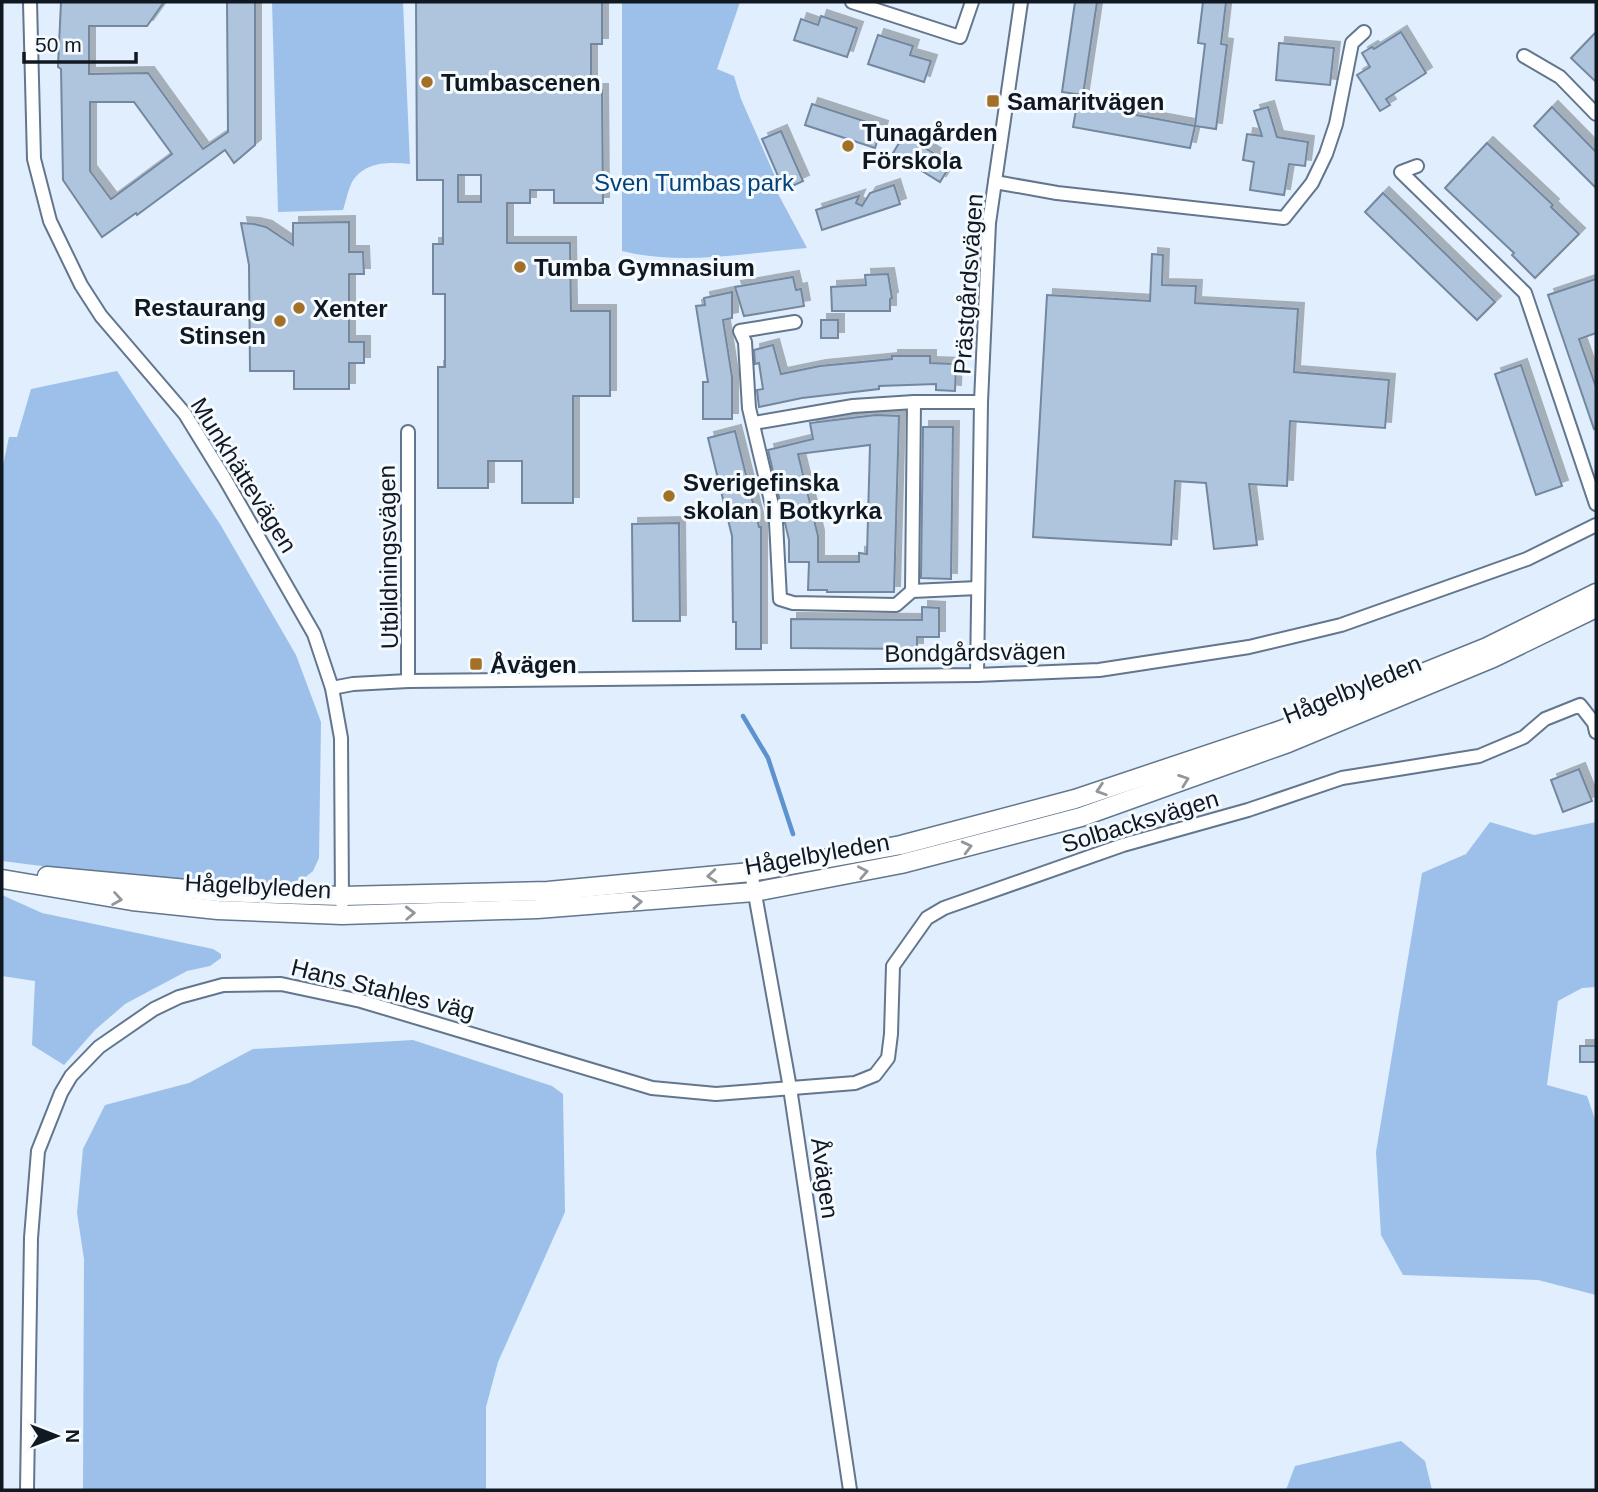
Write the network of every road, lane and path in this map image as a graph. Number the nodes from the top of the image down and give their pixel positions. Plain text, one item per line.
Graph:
1 (30, 2) edge
2 (852, 2) edge
3 (972, 2) edge
4 (1021, 2) edge
5 (1364, 32) dead end
6 (1524, 56) dead end
7 (1596, 114) edge
8 (1417, 166) dead end
9 (995, 182) junction
10 (795, 322) dead end
11 (914, 402) junction
12 (981, 402) junction
13 (754, 423) junction
14 (408, 432) dead end
15 (1596, 504) edge
16 (1596, 525) edge
17 (978, 588) junction
18 (912, 591) junction
19 (1596, 593) edge
20 (1596, 608) edge
21 (977, 675) junction
22 (408, 681) junction
23 (332, 688) junction
24 (1596, 732) edge
25 (2, 868) edge
26 (751, 872) junction
27 (2, 879) edge
28 (754, 892) junction
29 (342, 896) junction
30 (342, 915) junction
31 (790, 1088) junction
32 (27, 1490) edge
33 (850, 1490) edge

1 - 23 street, Munkhättevägen
2 - 3 street
4 - 9 street, Prästgårdsvägen
5 - 9 street
6 - 7 street
8 - 15 street
9 - 12 street, Prästgårdsvägen
10 - 13 street
11 - 12 street, Prästgårdsvägen
11 - 13 street, Prästgårdsvägen
11 - 18 street
12 - 17 street, Prästgårdsvägen
13 - 18 street
14 - 22 street, Utbildningsvägen
16 - 21 street, Bondgårdsvägen
17 - 18 street
17 - 21 street, Prästgårdsvägen
19 -> 26 main road, Hågelbyleden
28 -> 20 main road, Hågelbyleden
21 - 22 street, Bondgårdsvägen
22 - 23 street, Bondgårdsvägen
23 - 29 street, Munkhättevägen
24 - 31 street, Solbacksvägen
25 - 29 main road, Hågelbyleden
26 - 28 street, Åvägen
26 -> 29 main road, Hågelbyleden
27 -> 30 main road, Hågelbyleden
30 -> 28 main road, Hågelbyleden
28 - 31 street, Åvägen
29 - 30 street, Munkhättevägen
31 - 32 street, Hans Stahles väg
31 - 33 street, Åvägen

